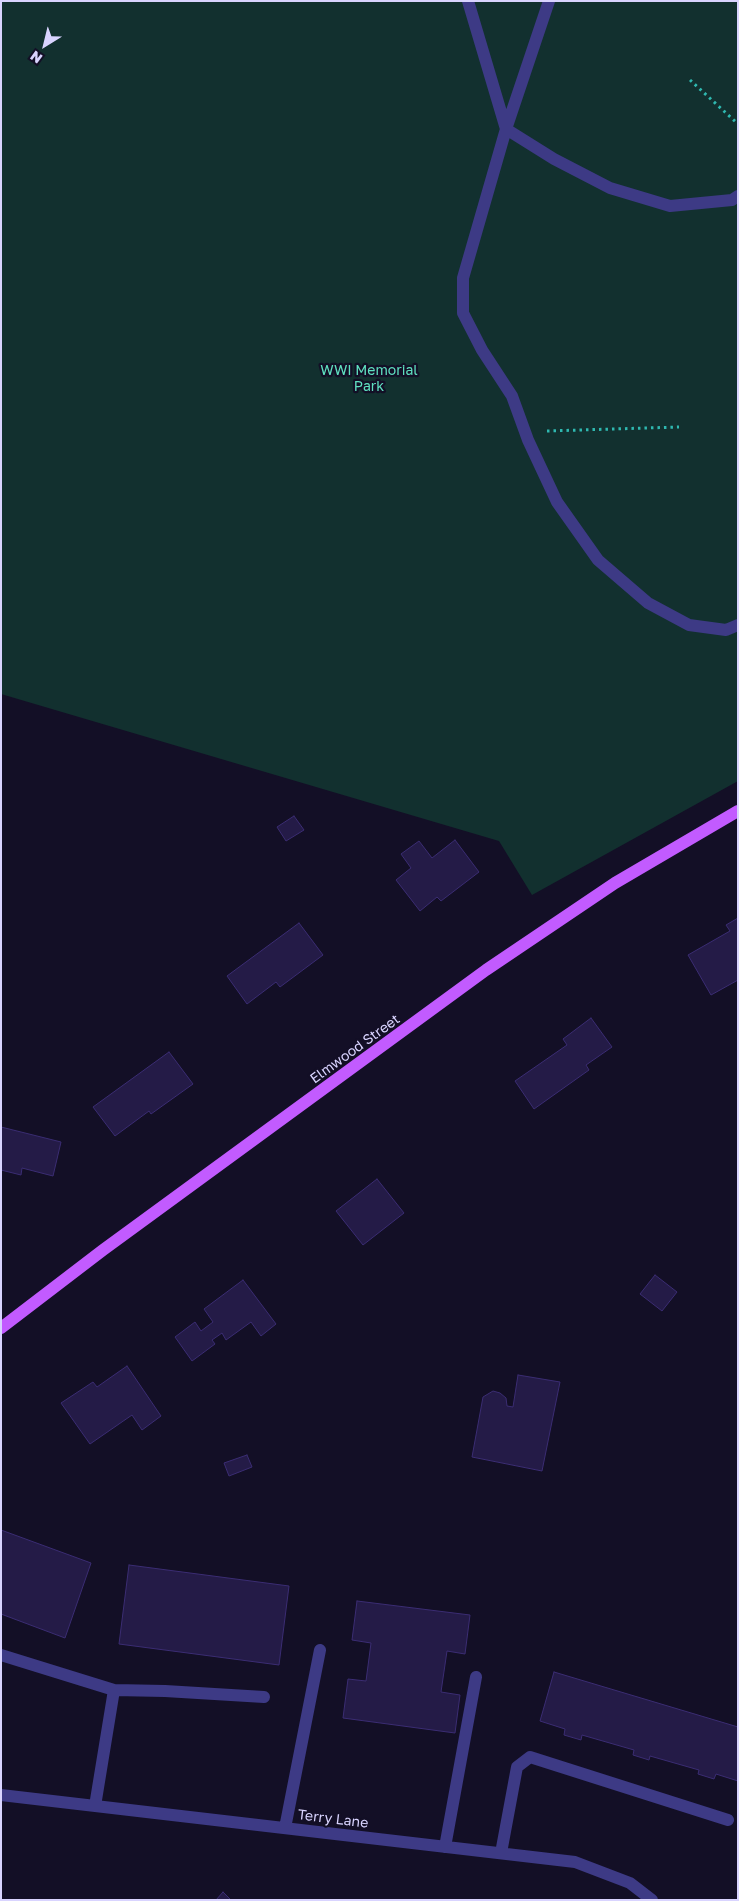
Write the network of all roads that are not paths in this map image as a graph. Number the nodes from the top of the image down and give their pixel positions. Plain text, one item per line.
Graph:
1 (468, 1) edge
2 (549, 1) edge
3 (506, 129) junction
4 (738, 196) edge
5 (738, 625) edge
6 (738, 811) edge
7 (1, 1328) edge
8 (320, 1650) dead end
9 (1, 1655) edge
10 (476, 1677) dead end
11 (114, 1690) junction
12 (264, 1697) dead end
13 (1, 1795) edge
14 (95, 1806) junction
15 (728, 1820) dead end
16 (285, 1828) junction
17 (445, 1847) junction
18 (501, 1853) junction
19 (652, 1900) edge

1 - 3 street
2 - 3 street
3 - 4 street
3 - 5 street
6 - 7 main road, Elmwood Street
8 - 16 street
9 - 11 street
10 - 17 street
11 - 12 street
11 - 14 street
13 - 14 street, Terry Lane
14 - 16 street, Terry Lane
15 - 18 street
16 - 17 street, Terry Lane
17 - 18 street, Terry Lane
18 - 19 street, Terry Lane

